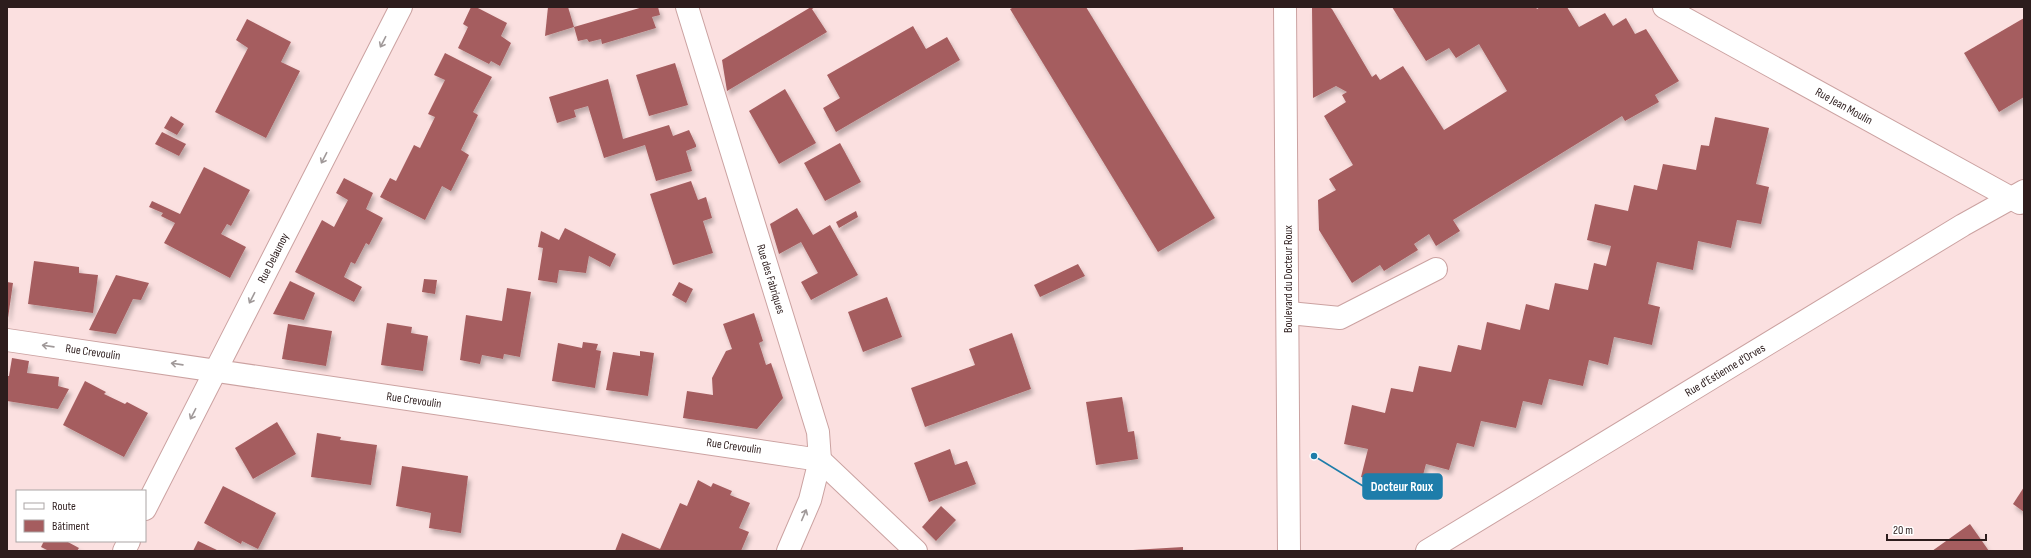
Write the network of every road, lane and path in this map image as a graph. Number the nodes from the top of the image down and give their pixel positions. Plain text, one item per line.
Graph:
1 (401, 7) edge
2 (687, 7) edge
3 (1285, 7) edge
4 (1664, 7) edge
5 (2019, 198) edge
6 (1436, 269) dead end
7 (1289, 313) junction
8 (7, 340) edge
9 (216, 370) junction
10 (820, 460) junction
11 (146, 507) edge
12 (128, 542) edge
13 (124, 551) edge
14 (788, 551) edge
15 (916, 551) edge
16 (1289, 551) edge
17 (1427, 551) edge

1 -> 9 street, Rue Delaunoy
2 - 10 street, Rue des Fabriques
3 - 7 street, Boulevard du Docteur Roux
4 - 5 street, Rue Jean Moulin
5 - 17 street, Rue d'Estienne d'Orves
6 - 7 street
7 - 16 street, Boulevard du Docteur Roux
9 -> 8 street, Rue Crevoulin
9 - 10 street, Rue Crevoulin
9 -> 11 street, Rue Delaunoy
14 -> 10 street, Rue des Fabriques
10 - 15 street
12 - 13 street

